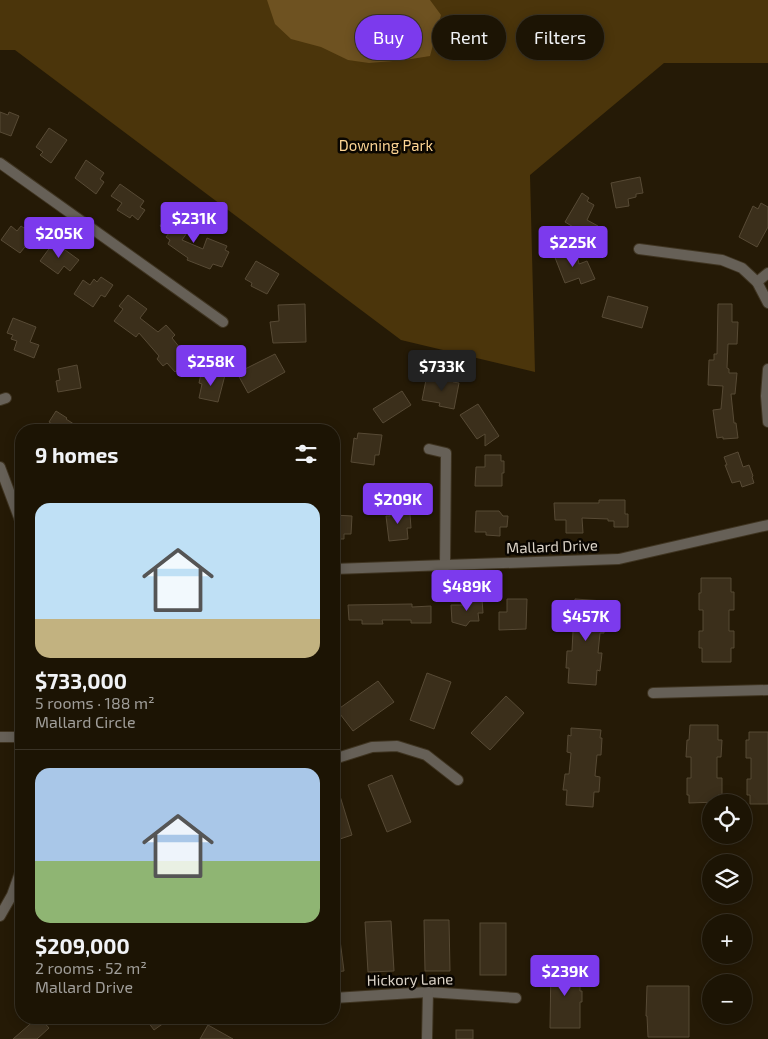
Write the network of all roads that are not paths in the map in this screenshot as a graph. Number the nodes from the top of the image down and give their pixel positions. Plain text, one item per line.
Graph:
1 (0, 163) edge
2 (640, 249) dead end
3 (768, 273) edge
4 (757, 282) junction
5 (768, 303) edge
6 (223, 322) dead end
7 (768, 369) edge
8 (768, 422) edge
9 (429, 449) dead end
10 (0, 467) edge
11 (15, 507) edge
12 (768, 524) edge
13 (445, 566) junction
14 (340, 569) edge
15 (768, 690) edge
16 (653, 693) dead end
17 (0, 736) edge
18 (15, 737) edge
19 (340, 757) edge
20 (458, 780) dead end
21 (15, 887) edge
22 (0, 916) edge
23 (428, 992) junction
24 (340, 998) edge
25 (516, 998) dead end
26 (427, 1039) edge

1 - 6 street
2 - 4 street
3 - 4 street
4 - 5 street
7 - 8 street
9 - 13 street
10 - 11 street
12 - 13 street, Mallard Drive
13 - 14 street, Mallard Drive
15 - 16 street
17 - 18 street
19 - 20 street
21 - 22 street
23 - 24 street, Hickory Lane
23 - 25 street, Hickory Lane
23 - 26 street

